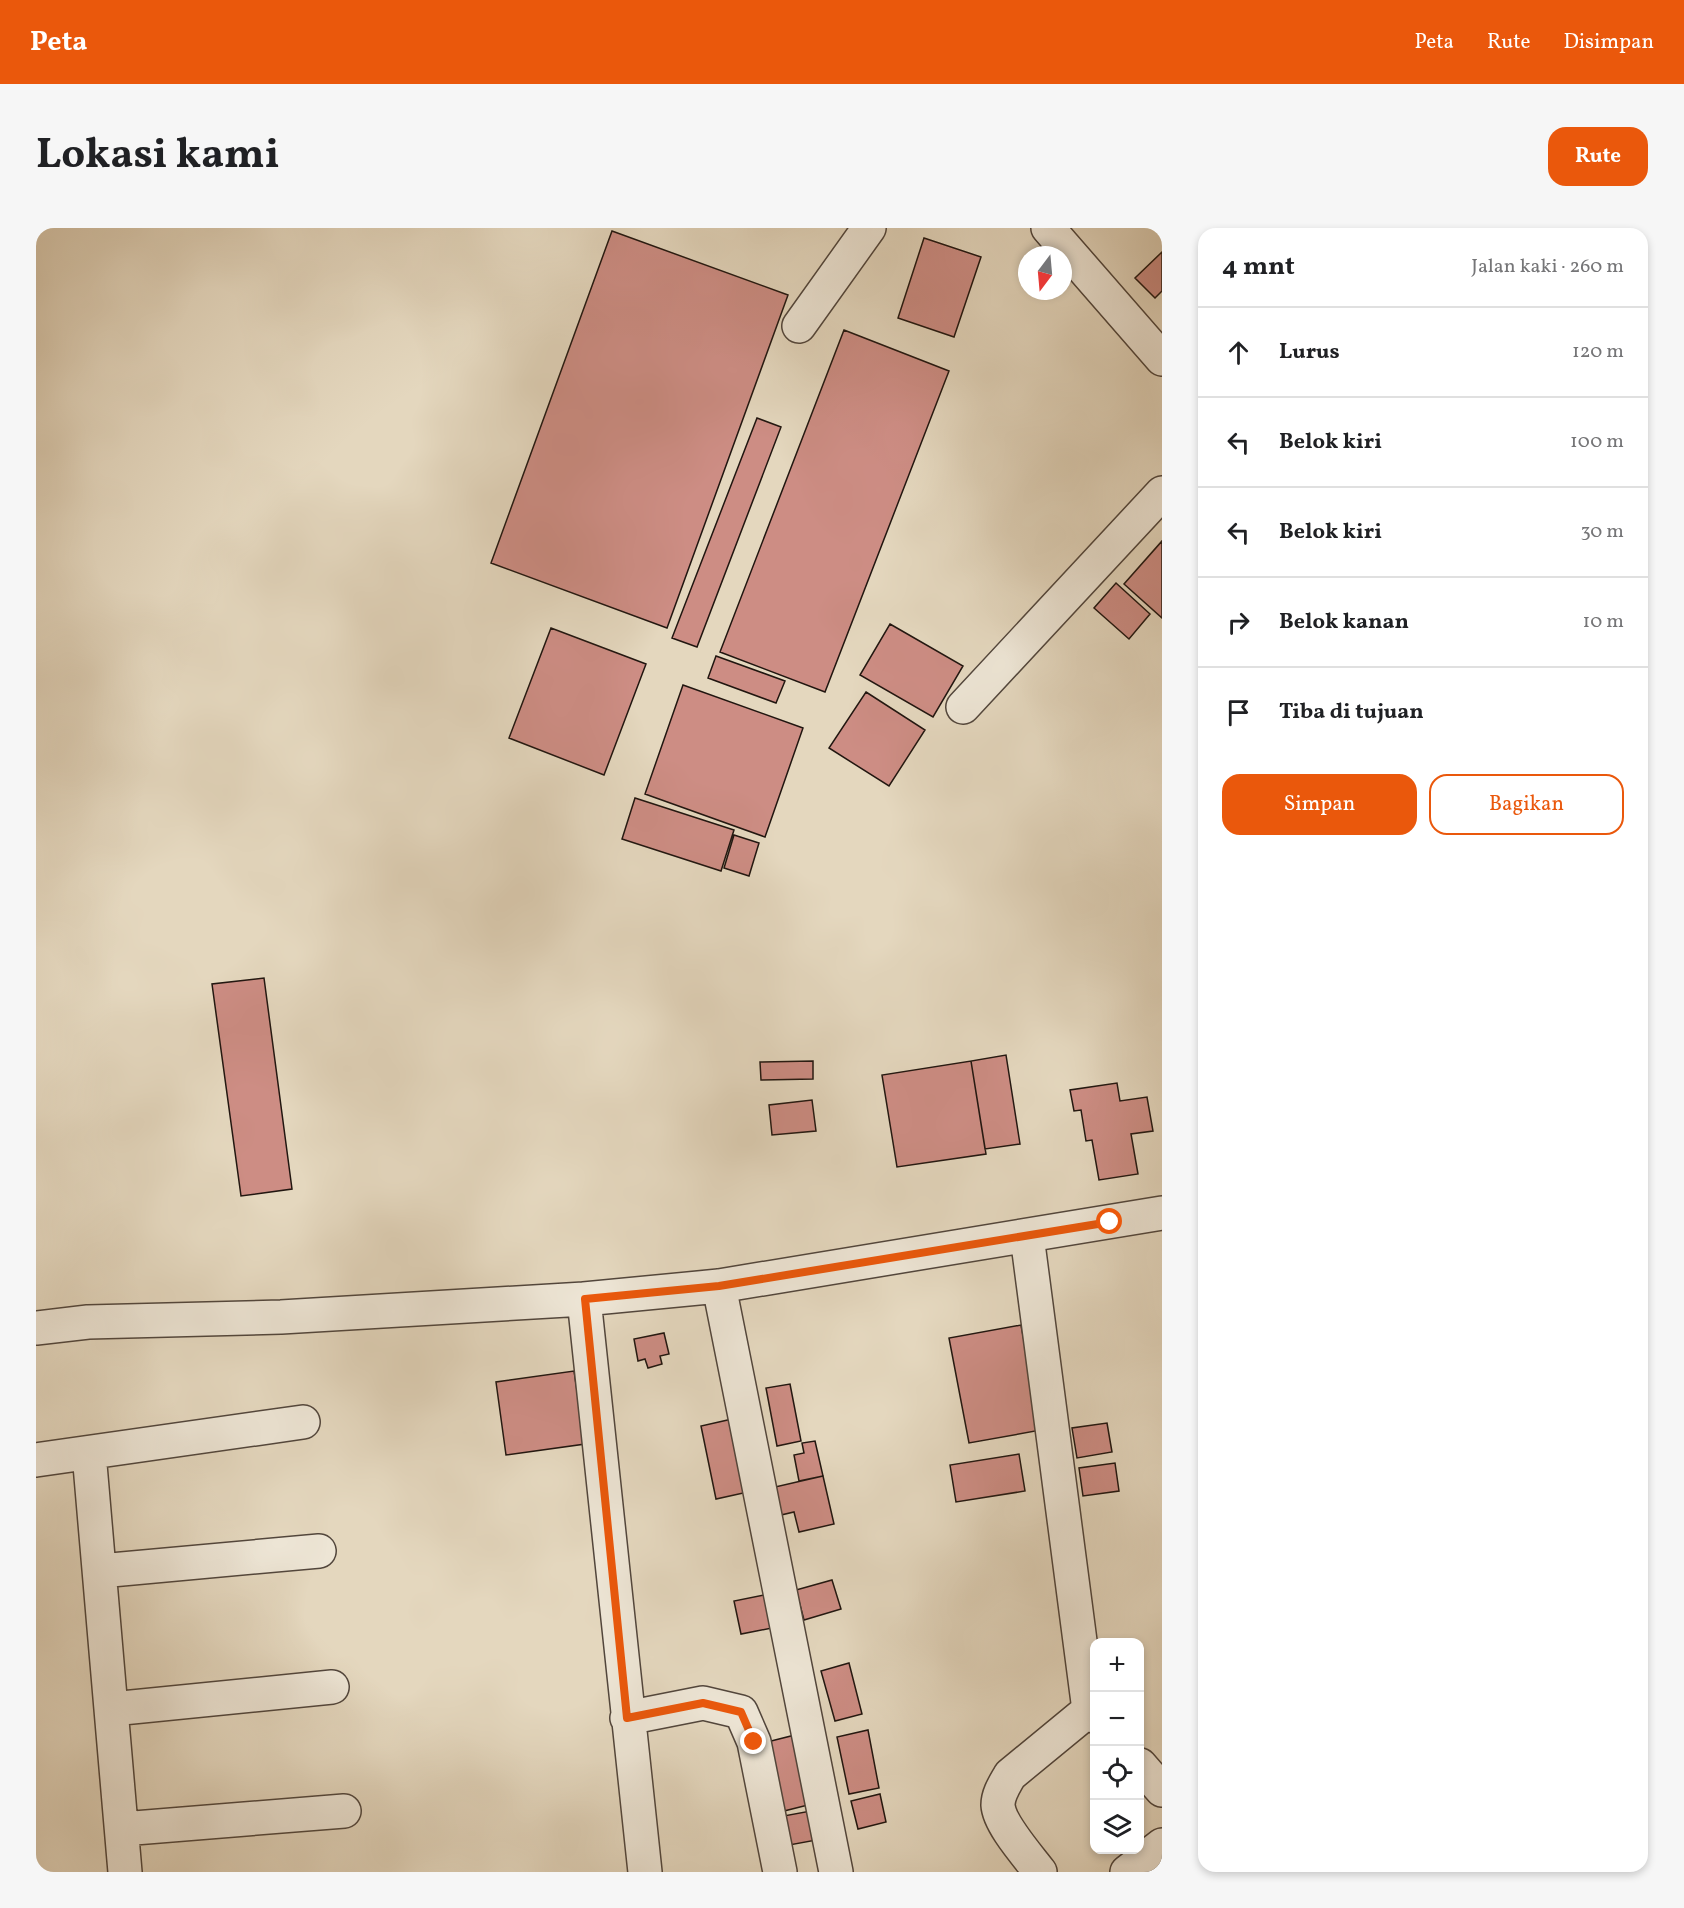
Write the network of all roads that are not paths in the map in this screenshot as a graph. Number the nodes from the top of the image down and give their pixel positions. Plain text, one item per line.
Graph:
1 (869, 228) edge
2 (1048, 228) edge
3 (799, 326) dead end
4 (1162, 358) edge
5 (1162, 493) edge
6 (963, 708) dead end
7 (1162, 1213) edge
8 (1027, 1236) junction
9 (719, 1286) junction
10 (585, 1299) junction
11 (36, 1328) edge
12 (303, 1422) dead end
13 (89, 1454) junction
14 (36, 1460) edge
15 (319, 1551) dead end
16 (100, 1571) junction
17 (332, 1687) dead end
18 (1090, 1698) edge
19 (112, 1709) junction
20 (1090, 1715) edge
21 (627, 1718) junction
22 (1144, 1770) edge
23 (1162, 1790) edge
24 (344, 1811) dead end
25 (122, 1828) junction
26 (1162, 1845) edge
27 (125, 1872) edge
28 (645, 1872) edge
29 (780, 1872) edge
30 (836, 1872) edge
31 (1040, 1872) edge
32 (1127, 1872) edge

1 - 3 street
2 - 4 street
5 - 6 street
7 - 8 street
8 - 9 street
8 - 18 street
9 - 10 street
9 - 30 street
10 - 11 street
10 - 21 street
12 - 13 street
13 - 14 street
13 - 16 street
15 - 16 street
16 - 19 street
17 - 19 street
19 - 25 street
20 - 31 street
21 - 28 street
21 - 29 street
22 - 23 street
24 - 25 street
25 - 27 street
26 - 32 street

